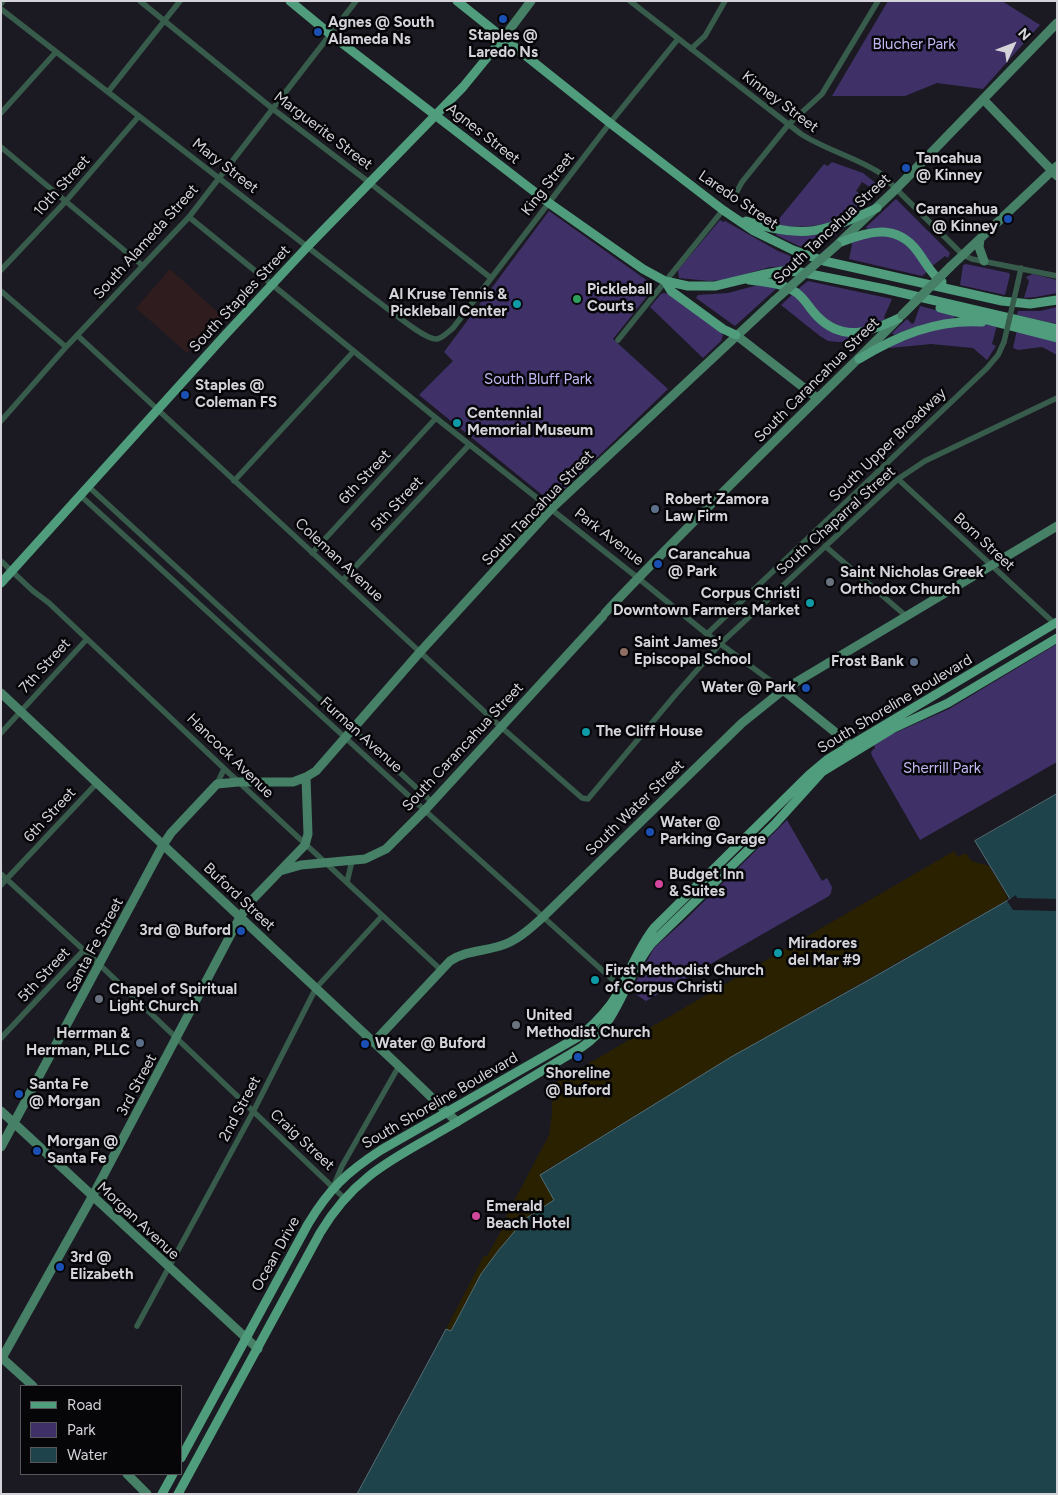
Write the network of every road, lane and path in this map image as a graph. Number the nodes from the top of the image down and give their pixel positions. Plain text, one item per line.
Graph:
1 (140, 1) edge
2 (180, 1) edge
3 (290, 1) edge
4 (356, 1) edge
5 (457, 1) edge
6 (531, 1) edge
7 (630, 1) edge
8 (725, 1) edge
9 (878, 1) edge
10 (1, 10) edge
11 (165, 20) junction
12 (1055, 27) edge
13 (330, 34) junction
14 (504, 37) junction
15 (678, 39) junction
16 (691, 49) junction
17 (56, 52) junction
18 (108, 92) junction
19 (983, 99) junction
20 (273, 109) junction
21 (1, 113) edge
22 (139, 116) junction
23 (436, 116) junction
24 (610, 123) junction
25 (788, 125) junction
26 (1, 147) edge
27 (1055, 171) edge
28 (218, 177) junction
29 (370, 182) junction
30 (896, 190) junction
31 (734, 197) dead end
32 (66, 202) junction
33 (549, 203) junction
34 (878, 208) junction
35 (723, 210) junction
36 (189, 216) junction
37 (736, 218) junction
38 (980, 239) junction
39 (839, 243) junction
40 (308, 246) junction
41 (963, 256) junction
42 (984, 261) junction
43 (143, 266) junction
44 (1021, 268) junction
45 (1, 270) edge
46 (1057, 276) edge
47 (491, 278) junction
48 (746, 279) junction
49 (665, 281) junction
50 (273, 284) junction
51 (886, 289) junction
52 (1, 291) edge
53 (955, 291) junction
54 (1057, 300) edge
55 (901, 316) junction
56 (1005, 324) junction
57 (1057, 329) edge
58 (77, 335) junction
59 (736, 336) junction
60 (1057, 338) edge
61 (434, 340) joint
62 (618, 340) dead end
63 (66, 347) junction
64 (354, 351) junction
65 (858, 359) junction
66 (817, 398) junction
67 (1057, 398) edge
68 (157, 409) junction
69 (436, 418) junction
70 (1, 421) edge
71 (469, 445) junction
72 (898, 479) junction
73 (234, 481) junction
74 (88, 487) junction
75 (81, 496) junction
76 (551, 509) junction
77 (1057, 526) edge
78 (825, 546) junction
79 (312, 552) junction
80 (1, 561) edge
81 (991, 565) junction
82 (177, 568) junction
83 (12, 572) junction
84 (169, 577) junction
85 (638, 578) junction
86 (343, 580) junction
87 (1, 583) edge
88 (906, 616) junction
89 (1055, 622) edge
90 (707, 634) junction
91 (87, 638) junction
92 (1057, 638) edge
93 (261, 644) junction
94 (720, 644) junction
95 (420, 652) junction
96 (252, 653) junction
97 (783, 690) junction
98 (1, 693) edge
99 (21, 712) junction
100 (500, 726) junction
101 (354, 729) junction
102 (1, 733) edge
103 (346, 738) junction
104 (853, 748) junction
105 (224, 769) junction
106 (306, 777) junction
107 (238, 782) junction
108 (97, 783) junction
109 (216, 784) junction
110 (588, 799) joint
111 (432, 802) junction
112 (424, 810) junction
113 (163, 845) junction
114 (305, 845) junction
115 (352, 861) junction
116 (325, 864) junction
117 (278, 872) junction
118 (1, 874) edge
119 (7, 880) junction
120 (347, 882) junction
121 (1, 885) edge
122 (382, 916) junction
123 (240, 917) junction
124 (543, 918) junction
125 (84, 950) junction
126 (100, 965) junction
127 (441, 970) junction
128 (316, 988) junction
129 (623, 988) junction
130 (1, 1038) edge
131 (177, 1039) junction
132 (374, 1042) junction
133 (399, 1066) junction
134 (1, 1111) edge
135 (253, 1112) junction
136 (448, 1112) junction
137 (457, 1122) junction
138 (14, 1123) junction
139 (1, 1147) edge
140 (334, 1187) junction
141 (92, 1197) junction
142 (344, 1198) junction
143 (168, 1267) junction
144 (137, 1326) dead end
145 (246, 1338) junction
146 (258, 1349) junction
147 (2, 1358) edge
148 (33, 1385) edge
149 (182, 1456) edge
150 (127, 1475) edge
151 (172, 1475) edge
152 (147, 1494) edge
153 (162, 1494) edge
154 (178, 1494) edge

1 - 11 street, Marguerite Street
2 - 11 street
3 - 13 main road, Agnes Street
4 - 13 street, South Alameda Street
5 - 14 main road, Laredo Street
6 - 14 main road
7 - 15 street, Kinney Street
8 - 16 street
9 - 25 street
10 - 17 street, Mary Street
11 - 18 street
11 - 20 street, Marguerite Street
12 - 19 main road, South Tancahua Street
13 - 20 street, South Alameda Street
13 - 23 main road, Agnes Street
14 - 23 main road, South Staples Street
14 - 24 main road, Laredo Street
15 - 16 street, Kinney Street
15 - 24 street, King Street
16 - 25 street, Kinney Street
17 - 18 street, Mary Street
17 - 21 street
18 - 22 street, Mary Street
19 - 27 main road
19 - 30 main road, South Tancahua Street
20 - 28 street, South Alameda Street
20 - 29 street, Marguerite Street
22 - 28 street, Mary Street
22 - 32 street, 10th Street
23 - 29 main road, South Staples Street
23 - 33 main road, Agnes Street
24 - 33 street, King Street
24 - 35 main road, Laredo Street
25 - 30 street, Kinney Street
25 - 31 street
26 - 32 street
27 - 38 main road, South Carancahua Street
28 - 36 street, South Alameda Street
28 - 40 street, Mary Street
29 - 40 main road, South Staples Street
29 - 47 street, Marguerite Street
30 - 34 main road, South Tancahua Street
30 - 41 street, Kinney Street
32 - 43 street
32 - 45 street, 10th Street
33 - 47 street, King Street
33 - 49 main road, Agnes Street
34 - 37 main road
34 - 39 main road, South Tancahua Street
35 - 37 main road, Laredo Street
35 - 49 street
36 - 43 street, South Alameda Street
36 - 50 street, Park Avenue
37 - 53 main road, Laredo Street
38 - 41 main road, South Carancahua Street
38 - 42 main road
39 - 53 main road
39 - 59 main road, South Tancahua Street, bridge
40 - 50 main road, South Staples Street
40 - 61 street, Mary Street
41 - 42 street
41 - 55 main road, South Carancahua Street, bridge
42 - 44 street
43 - 58 street, South Alameda Street
44 - 46 street
44 - 90 street, South Upper Broadway, bridge
47 - 61 street, King Street
48 - 49 main road
48 - 51 main road
48 - 55 main road
49 - 59 main road
49 - 62 street
50 - 64 street, Park Avenue
50 - 68 main road, South Staples Street
51 - 56 main road
51 - 57 main road
52 - 63 street
53 - 54 main road, Laredo Street
55 - 65 main road, South Carancahua Street
56 - 60 main road
56 - 65 main road
58 - 63 street, South Alameda Street
58 - 68 street, Coleman Avenue
59 - 66 main road
59 - 76 main road, South Tancahua Street
63 - 70 street, South Alameda Street
64 - 69 street, Park Avenue
64 - 73 street
65 - 66 main road, South Carancahua Street
66 - 85 main road, South Carancahua Street
67 - 72 street, South Chaparral Street
68 - 73 street, Coleman Avenue
68 - 74 main road, South Staples Street
69 - 71 street, Park Avenue
69 - 79 street, 6th Street
71 - 76 street, Park Avenue
71 - 86 street, 5th Street
72 - 78 street, South Chaparral Street
72 - 81 street, Born Street
73 - 79 street, Coleman Avenue
74 - 75 main road, South Staples Street
74 - 82 street, Furman Avenue
75 - 83 main road, South Staples Street
75 - 84 street, Furman Avenue
76 - 85 street, Park Avenue
76 - 95 main road, South Tancahua Street
77 - 81 main road, South Water Street
78 - 88 street
78 - 94 street, South Chaparral Street
79 - 86 street, Coleman Avenue
80 - 83 street, Hancock Avenue
81 - 88 main road, South Water Street
81 - 89 street, Born Street
82 - 84 street
82 - 93 street, Furman Avenue
83 - 87 main road, South Staples Street
83 - 91 street, Hancock Avenue
84 - 96 street, Furman Avenue
85 - 90 street, Park Avenue
85 - 100 main road, South Carancahua Street
86 - 95 street, Coleman Avenue
88 - 97 main road, South Water Street
89 - 104 main road, South Shoreline Boulevard
90 - 94 street, Park Avenue
91 - 99 street, 7th Street
91 - 105 street, Hancock Avenue
92 - 104 main road, South Shoreline Boulevard
93 - 96 street
93 - 101 street, Furman Avenue
94 - 97 street, Park Avenue
94 - 110 street, South Chaparral Street
95 - 100 street, Coleman Avenue
95 - 101 main road, South Tancahua Street
96 - 103 street, Furman Avenue
97 - 104 main road, Park Avenue
97 - 124 main road, South Water Street
98 - 99 main road, Buford Street
99 - 102 street, 7th Street
99 - 108 main road, Buford Street
100 - 110 street, Coleman Avenue
100 - 111 main road, South Carancahua Street
101 - 103 main road, South Tancahua Street
101 - 111 street, Furman Avenue
103 - 106 main road, South Tancahua Street
103 - 112 street, Furman Avenue
104 - 129 main road, South Shoreline Boulevard
105 - 107 street, Hancock Avenue
105 - 109 street
106 - 107 main road, South Tancahua Street
106 - 114 main road
107 - 109 main road
107 - 114 street, Hancock Avenue
108 - 113 main road, Buford Street
108 - 119 street, 6th Street
109 - 113 main road, Santa Fe Street
111 - 112 main road, South Carancahua Street
112 - 115 main road, South Carancahua Street
112 - 124 street, Furman Avenue
113 - 123 main road, Buford Street
113 - 126 main road, Santa Fe Street
114 - 116 street, Hancock Avenue
114 - 117 main road, 3rd Street
115 - 116 main road, South Carancahua Street
115 - 120 street
116 - 117 main road
116 - 120 street, Hancock Avenue
117 - 123 main road, 3rd Street
118 - 119 street, Craig Street
119 - 121 street, 6th Street
119 - 125 street, Craig Street
120 - 122 street, Hancock Avenue
122 - 127 street, Hancock Avenue
122 - 128 street, 2nd Street
123 - 128 main road, Buford Street
123 - 131 main road, 3rd Street
124 - 127 main road, South Water Street
124 - 129 street, Furman Avenue
125 - 126 street, Craig Street
125 - 130 street, 5th Street
126 - 131 street, Craig Street
126 - 138 main road, Santa Fe Street
127 - 132 main road, South Water Street
128 - 132 main road, Buford Street
128 - 135 street, 2nd Street
129 - 136 main road, South Shoreline Boulevard
129 - 137 main road, South Shoreline Boulevard
131 - 135 street, Craig Street
131 - 141 main road, 3rd Street
132 - 133 main road, Buford Street
133 - 136 main road, Buford Street
133 - 140 street, Ocean Drive
134 - 138 main road, Morgan Avenue
135 - 140 street, Craig Street
135 - 143 street, 2nd Street
136 - 137 main road, Buford Street
136 - 140 main road, South Shoreline Boulevard
137 - 142 main road, South Shoreline Boulevard
138 - 139 main road, Santa Fe Street
138 - 141 main road, Morgan Avenue
140 - 142 street, Craig Street
140 - 145 main road, Ocean Drive
141 - 143 main road, Morgan Avenue
141 - 147 main road, 3rd Street
142 - 146 main road, Ocean Drive
143 - 144 street, 2nd Street
143 - 145 main road, Morgan Avenue
145 - 146 main road, Morgan Avenue
145 - 149 main road, Ocean Drive
146 - 154 main road, Ocean Drive
147 - 148 main road
150 - 152 main road
151 - 153 main road

